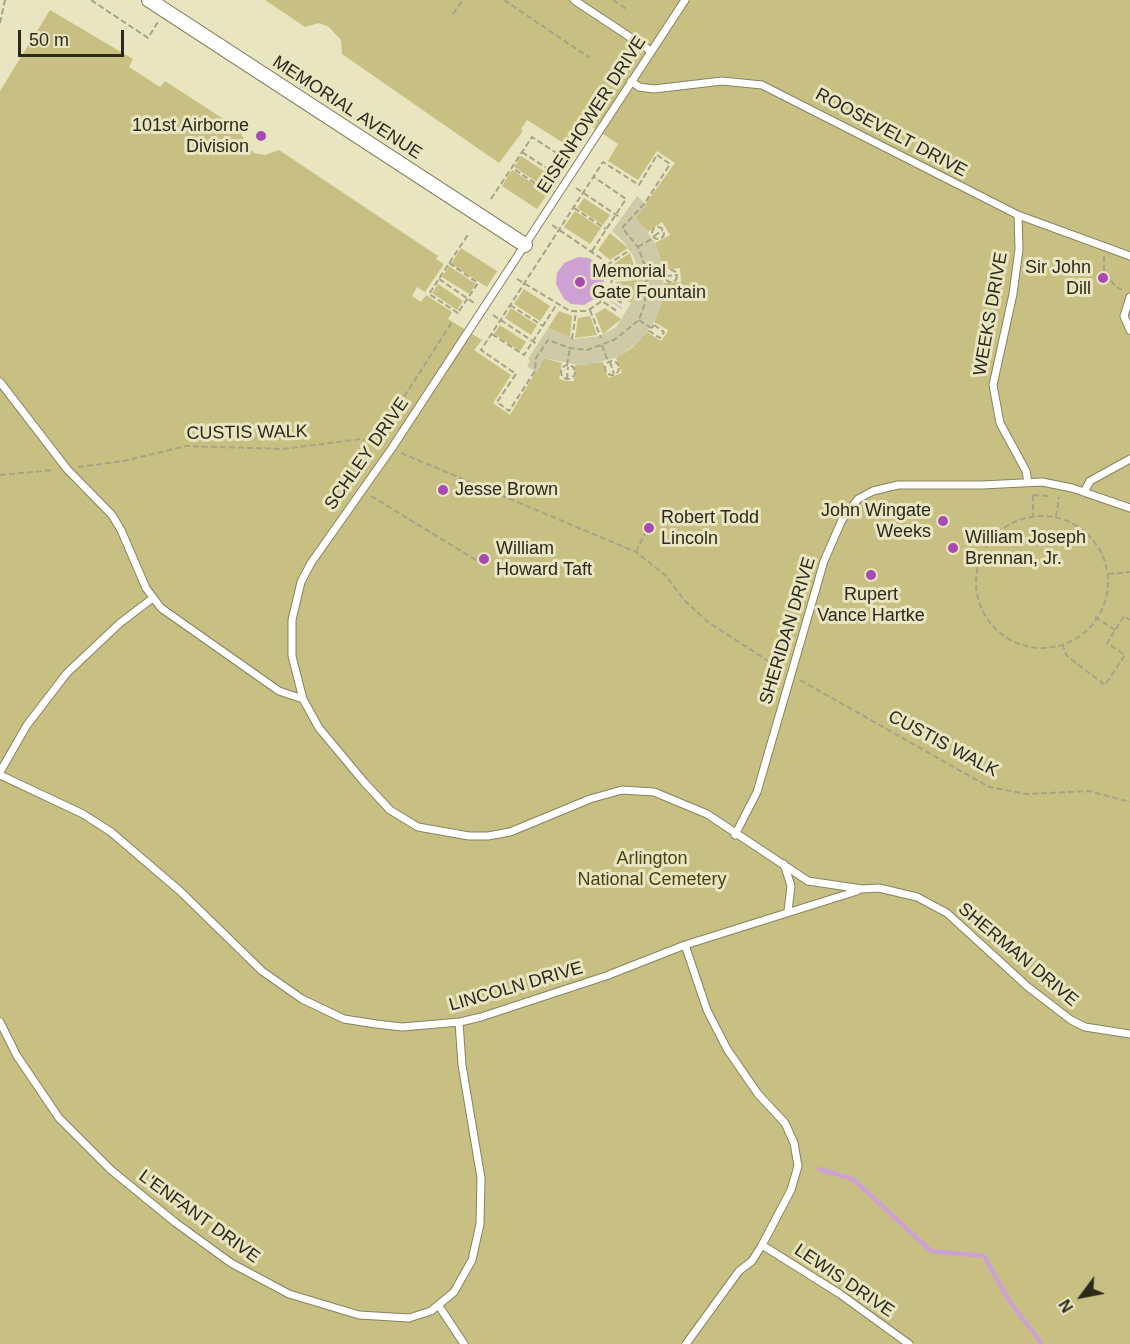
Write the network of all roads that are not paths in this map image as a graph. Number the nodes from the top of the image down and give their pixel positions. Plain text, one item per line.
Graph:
1 (149, 0) edge
2 (574, 0) edge
3 (685, 0) edge
4 (651, 51) junction
5 (631, 81) junction
6 (1018, 215) junction
7 (525, 245) junction
8 (1130, 256) edge
9 (1130, 295) edge
10 (1130, 330) edge
11 (0, 382) edge
12 (1130, 459) edge
13 (1028, 482) junction
14 (1084, 492) junction
15 (1130, 508) edge
16 (153, 598) junction
17 (303, 699) junction
18 (0, 773) edge
19 (735, 835) junction
20 (783, 863) junction
21 (862, 889) junction
22 (788, 911) junction
23 (685, 945) junction
24 (0, 1022) edge
25 (459, 1022) junction
26 (1130, 1034) edge
27 (762, 1245) junction
28 (439, 1306) junction
29 (464, 1344) edge
30 (686, 1344) edge
31 (909, 1344) edge

1 - 7 street, MEMORIAL AVENUE
2 - 4 lane
3 - 4 lane, EISENHOWER DRIVE
4 - 5 lane, EISENHOWER DRIVE
5 - 6 lane, ROOSEVELT DRIVE
5 - 7 lane, EISENHOWER DRIVE
6 - 8 lane, ROOSEVELT DRIVE
6 - 13 lane, WEEKS DRIVE
7 - 17 lane, SCHLEY DRIVE
9 - 10 lane
11 - 16 lane
12 - 14 lane
13 - 14 lane, SHERIDAN DRIVE
13 - 19 lane, SHERIDAN DRIVE
14 - 15 lane, SHERIDAN DRIVE
16 - 17 lane
16 - 18 lane
17 - 19 lane, SHERMAN DRIVE
18 - 25 lane, LINCOLN DRIVE
19 - 20 lane, SHERMAN DRIVE
20 - 21 lane, SHERMAN DRIVE
20 - 22 lane
21 - 22 lane, LINCOLN DRIVE
21 - 26 lane, SHERMAN DRIVE
22 - 23 lane, LINCOLN DRIVE
23 - 25 lane, LINCOLN DRIVE
23 - 27 lane
24 - 28 lane, L'ENFANT DRIVE
25 - 28 lane, L'ENFANT DRIVE
27 - 30 lane
27 - 31 lane, LEWIS DRIVE
28 - 29 lane

